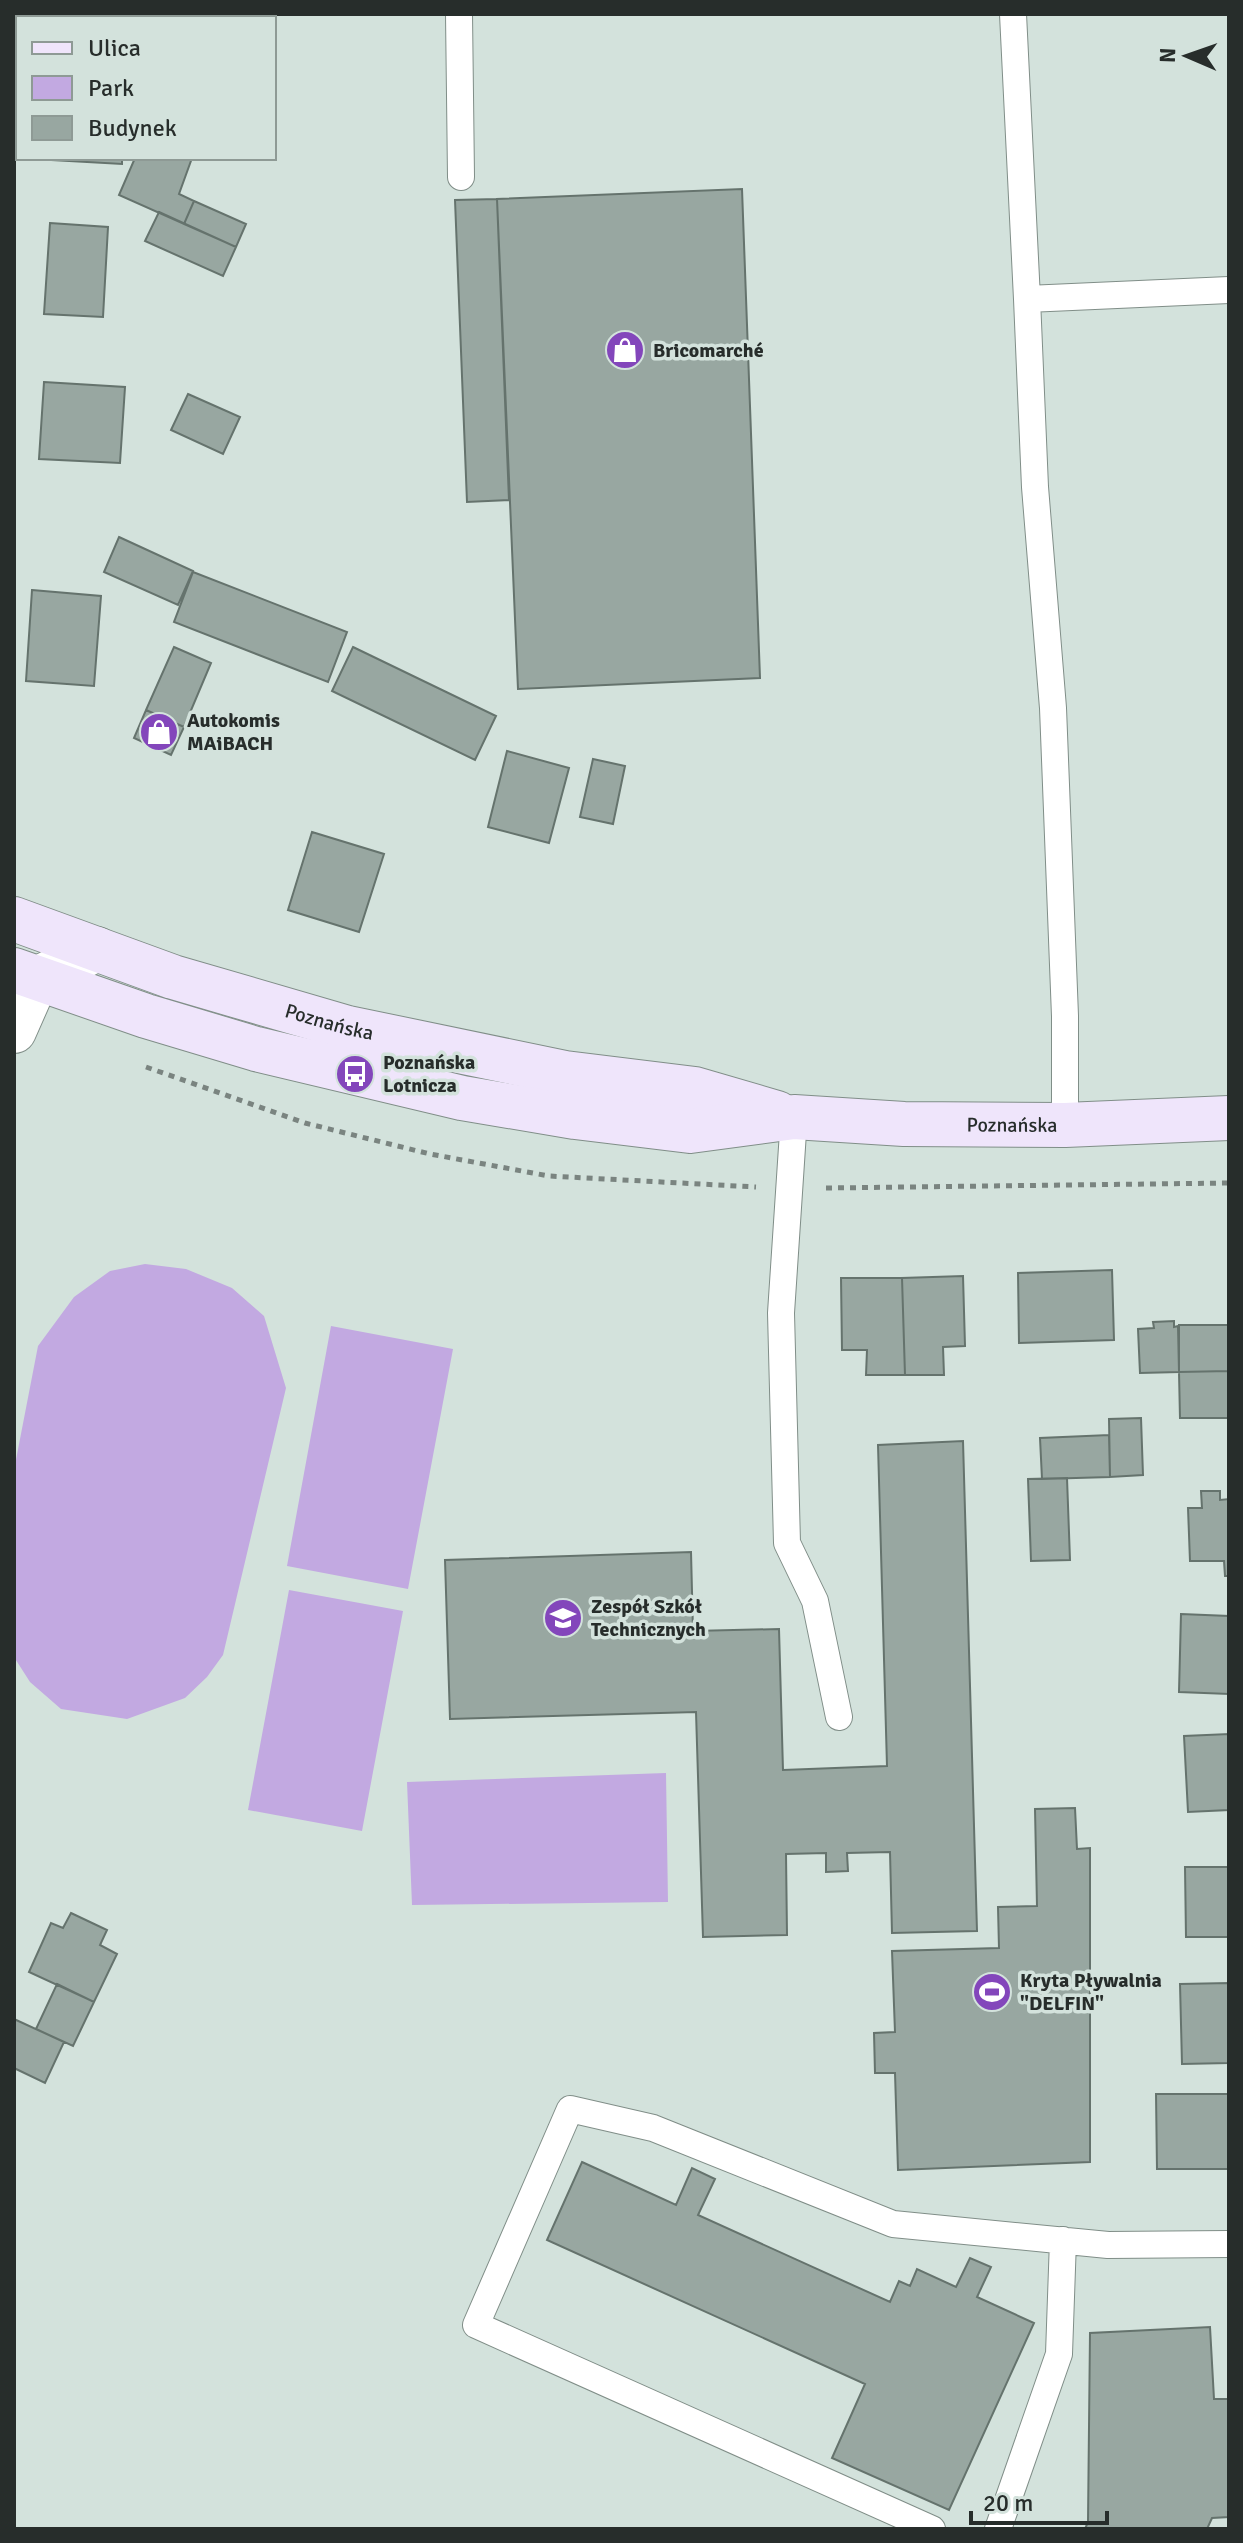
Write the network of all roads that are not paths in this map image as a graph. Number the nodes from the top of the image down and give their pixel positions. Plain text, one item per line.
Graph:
1 (459, 14) edge
2 (1013, 14) edge
3 (461, 177) dead end
4 (1229, 290) edge
5 (1027, 299) junction
6 (14, 919) edge
7 (97, 949) junction
8 (26, 974) edge
9 (14, 1031) edge
10 (794, 1117) junction
11 (1229, 1118) edge
12 (1065, 1125) junction
13 (839, 1717) dead end
14 (1063, 2240) junction
15 (1229, 2244) edge
16 (932, 2529) edge
17 (998, 2529) edge

1 - 3 lane
2 - 5 lane
4 - 5 lane
5 - 12 lane
6 - 7 main road, Poznańska
7 - 8 street
7 - 10 main road, Poznańska
8 - 9 street
8 - 10 main road, Poznańska
10 - 12 main road, Poznańska
10 - 13 lane
11 - 12 main road, Poznańska
14 - 15 lane
14 - 16 lane
14 - 17 lane

